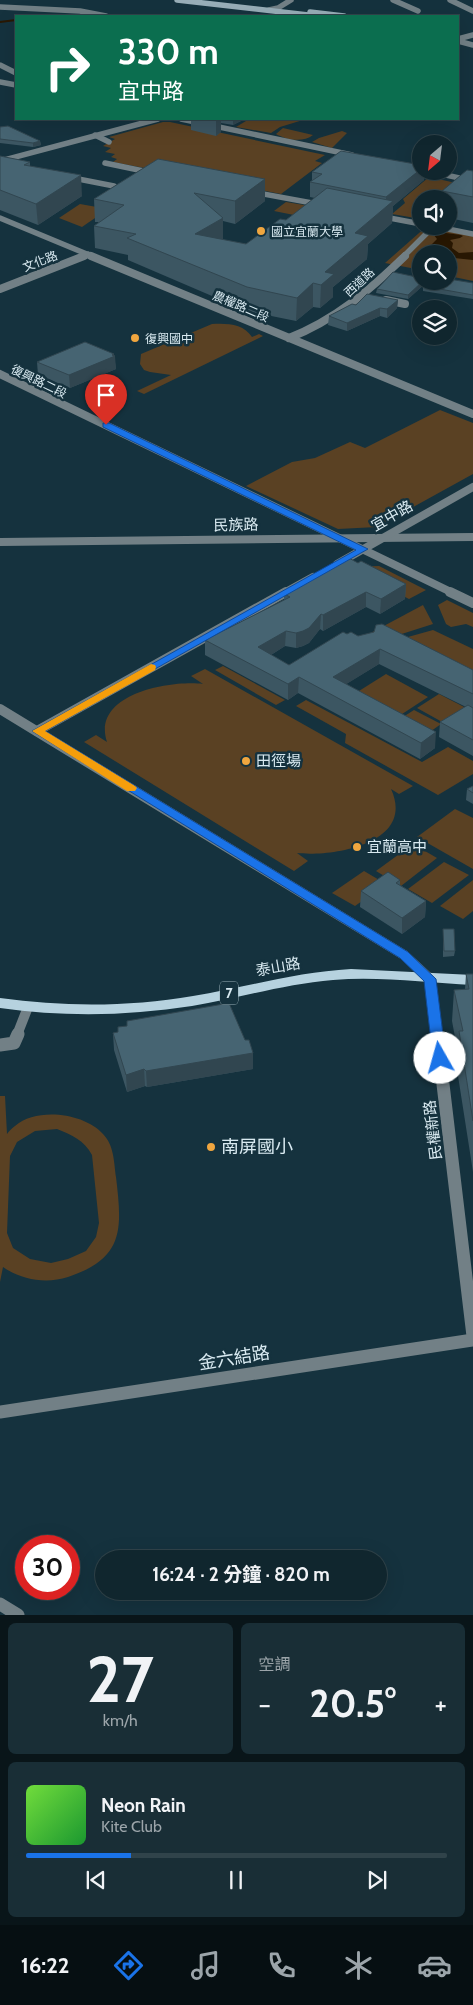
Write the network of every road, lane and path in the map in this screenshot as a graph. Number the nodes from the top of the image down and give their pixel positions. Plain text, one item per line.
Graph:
1 (177, 0) edge
2 (209, 0) edge
3 (278, 0) edge
4 (291, 0) edge
5 (393, 0) edge
6 (450, 0) edge
7 (0, 7) edge
8 (278, 8) junction
9 (268, 9) junction
10 (418, 11) dead end
11 (473, 11) edge
12 (101, 15) edge
13 (310, 15) edge
14 (336, 15) edge
15 (473, 35) edge
16 (459, 40) edge
17 (459, 40) edge
18 (473, 45) edge
19 (0, 65) edge
20 (15, 72) edge
21 (0, 82) edge
22 (15, 85) edge
23 (154, 120) edge
24 (186, 120) edge
25 (95, 136) junction
26 (109, 142) dead end
27 (361, 157) edge
28 (0, 162) edge
29 (105, 163) dead end
30 (14, 166) edge
31 (144, 171) junction
32 (162, 174) edge
33 (61, 176) edge
34 (458, 178) edge
35 (131, 179) edge
36 (473, 181) edge
37 (117, 187) edge
38 (246, 190) edge
39 (335, 208) edge
40 (374, 215) edge
41 (0, 218) edge
42 (412, 222) edge
43 (457, 231) edge
44 (473, 234) edge
45 (425, 235) edge
46 (88, 254) junction
47 (0, 289) edge
48 (362, 296) junction
49 (371, 297) edge
50 (379, 299) edge
51 (405, 304) dead end
52 (289, 338) junction
53 (0, 374) edge
54 (473, 414) edge
55 (473, 487) edge
56 (340, 537) junction
57 (383, 537) junction
58 (473, 537) edge
59 (0, 542) edge
60 (363, 549) junction
61 (473, 603) edge
62 (0, 709) edge
63 (37, 731) junction
64 (430, 979) junction
65 (473, 980) edge
66 (0, 1003) edge
67 (28, 1007) junction
68 (0, 1044) edge
69 (473, 1338) edge
70 (0, 1412) edge
71 (0, 1604) edge
72 (18, 1615) edge

1 - 9 main road
2 - 9 main road
3 - 9 street
4 - 8 street
5 - 10 street
6 - 11 street
7 - 12 street
8 - 9 main road
8 - 14 main road
9 - 13 main road
15 - 16 street
17 - 18 street
19 - 20 street
21 - 22 street
23 - 25 street
24 - 27 street
25 - 26 street
25 - 28 street
28 - 30 street
29 - 31 street
31 - 32 street
31 - 35 street
33 - 37 street
34 - 36 street
38 - 39 street
40 - 42 street
41 - 46 street, 農權路二段
43 - 44 street
45 - 48 street, 西道路
46 - 47 street, 文化路
46 - 52 street, 農權路二段
48 - 49 street
48 - 52 street, 西道路
50 - 51 street
52 - 54 street, 農權路二段
53 - 56 street, 復興路二段
55 - 57 street, 宜中路
56 - 57 street, 民族路
56 - 59 street, 民族路
56 - 60 street, 復興路二段
57 - 58 street, 民族路
57 - 60 street, 宜中路
60 - 61 street, 復興路二段
60 - 63 street, 宜中路
62 - 63 street
63 - 64 street
64 - 65 main road, 泰山路 / 7
64 - 67 main road, 泰山路 / 7
64 - 69 street, 民權新路
66 - 67 main road, 泰山路 / 7
67 - 68 street
69 - 70 street, 金六結路
71 - 72 street

